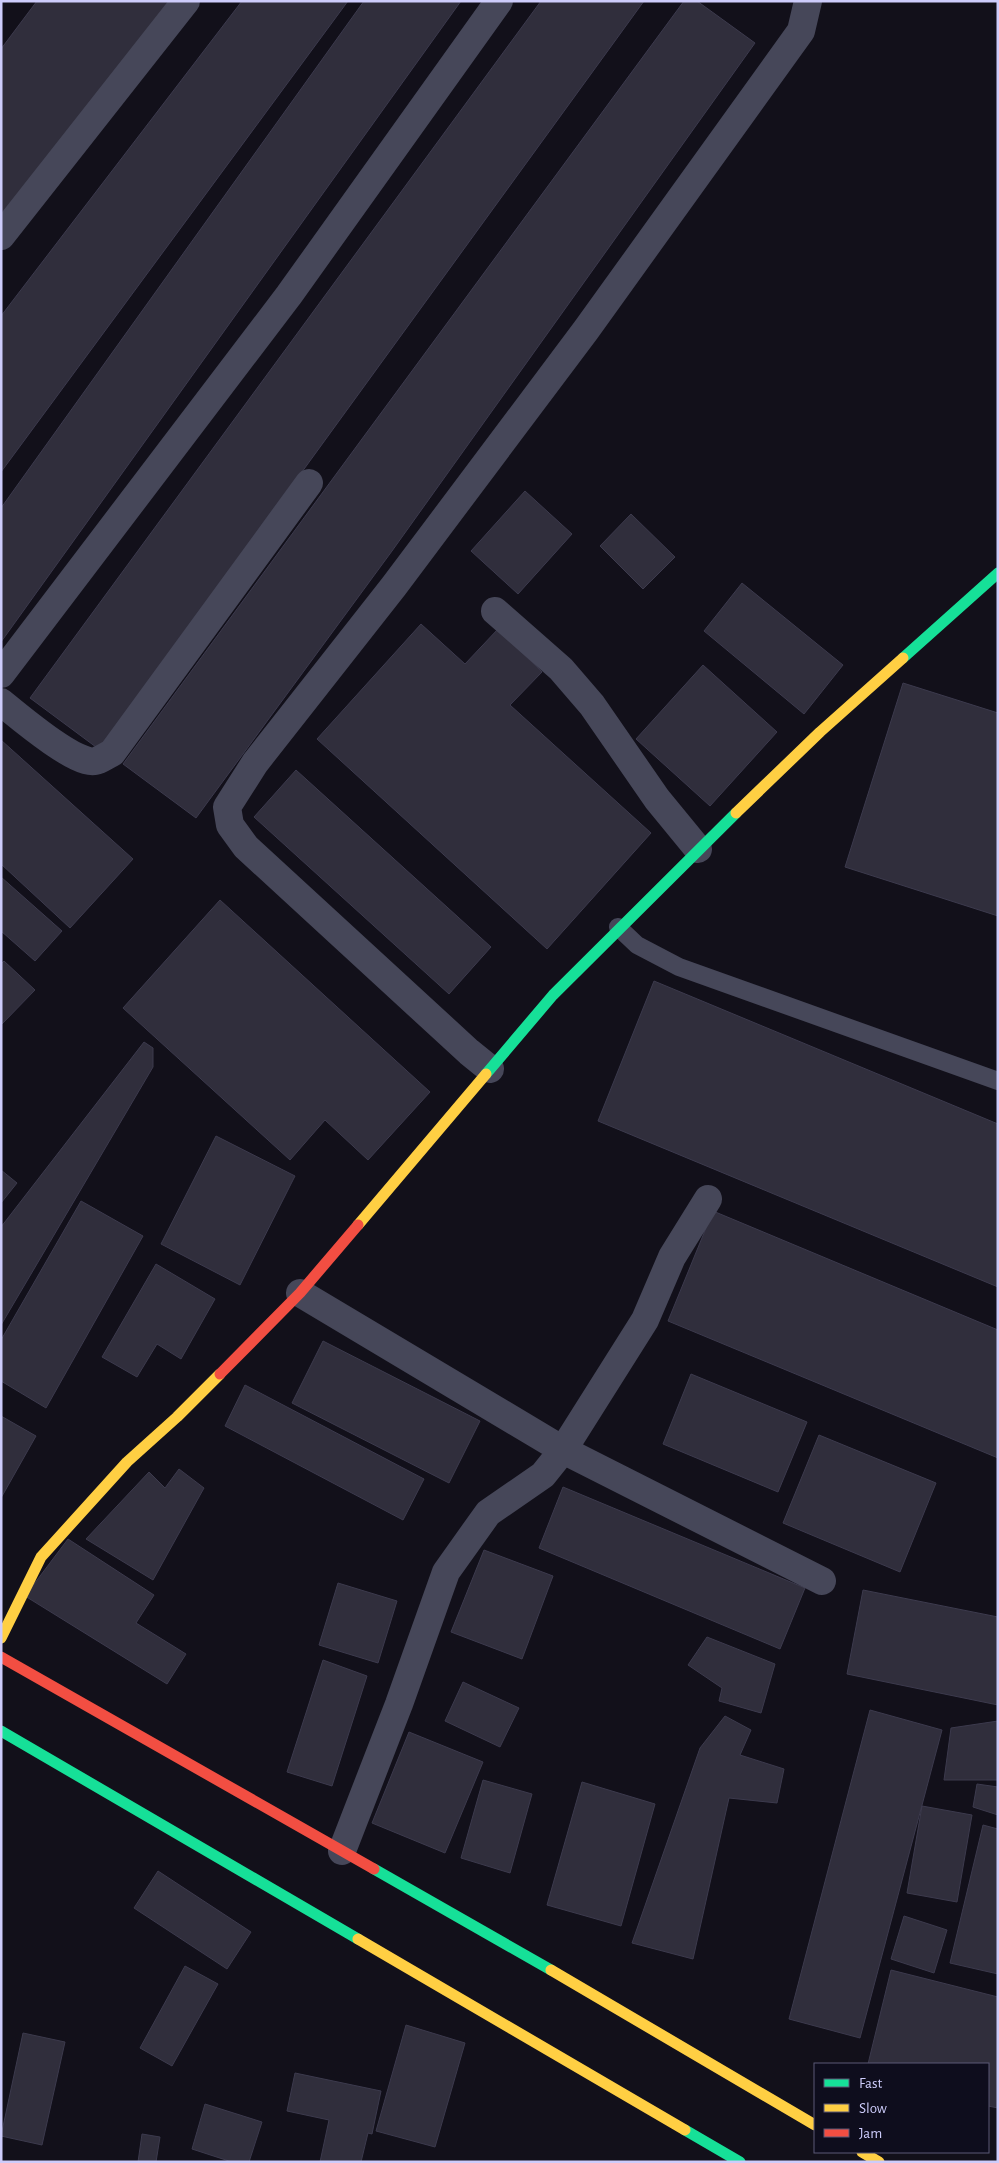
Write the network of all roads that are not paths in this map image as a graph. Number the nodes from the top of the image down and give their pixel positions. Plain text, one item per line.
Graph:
1 (186, 1) edge
2 (499, 1) edge
3 (808, 1) edge
4 (1, 236) edge
5 (309, 483) dead end
6 (998, 572) edge
7 (495, 610) dead end
8 (1, 674) edge
9 (1, 702) edge
10 (698, 849) junction
11 (618, 927) junction
12 (490, 1069) junction
13 (998, 1081) edge
14 (708, 1199) dead end
15 (300, 1293) junction
16 (563, 1450) junction
17 (822, 1581) dead end
18 (1, 1638) edge
19 (1, 1657) edge
20 (1, 1731) edge
21 (342, 1851) junction
22 (814, 2123) edge
23 (864, 2153) edge
24 (740, 2162) edge
25 (879, 2162) edge

1 - 4 street
2 - 8 street
3 - 12 street
5 - 9 street
6 - 10 main road
7 - 10 street
10 - 11 main road
11 - 12 main road
11 - 13 lane
12 - 15 main road
14 - 16 street
15 - 16 street
15 - 18 main road
16 - 17 street
16 - 21 street
19 - 21 main road
20 - 24 main road
21 - 22 main road
23 - 25 main road

